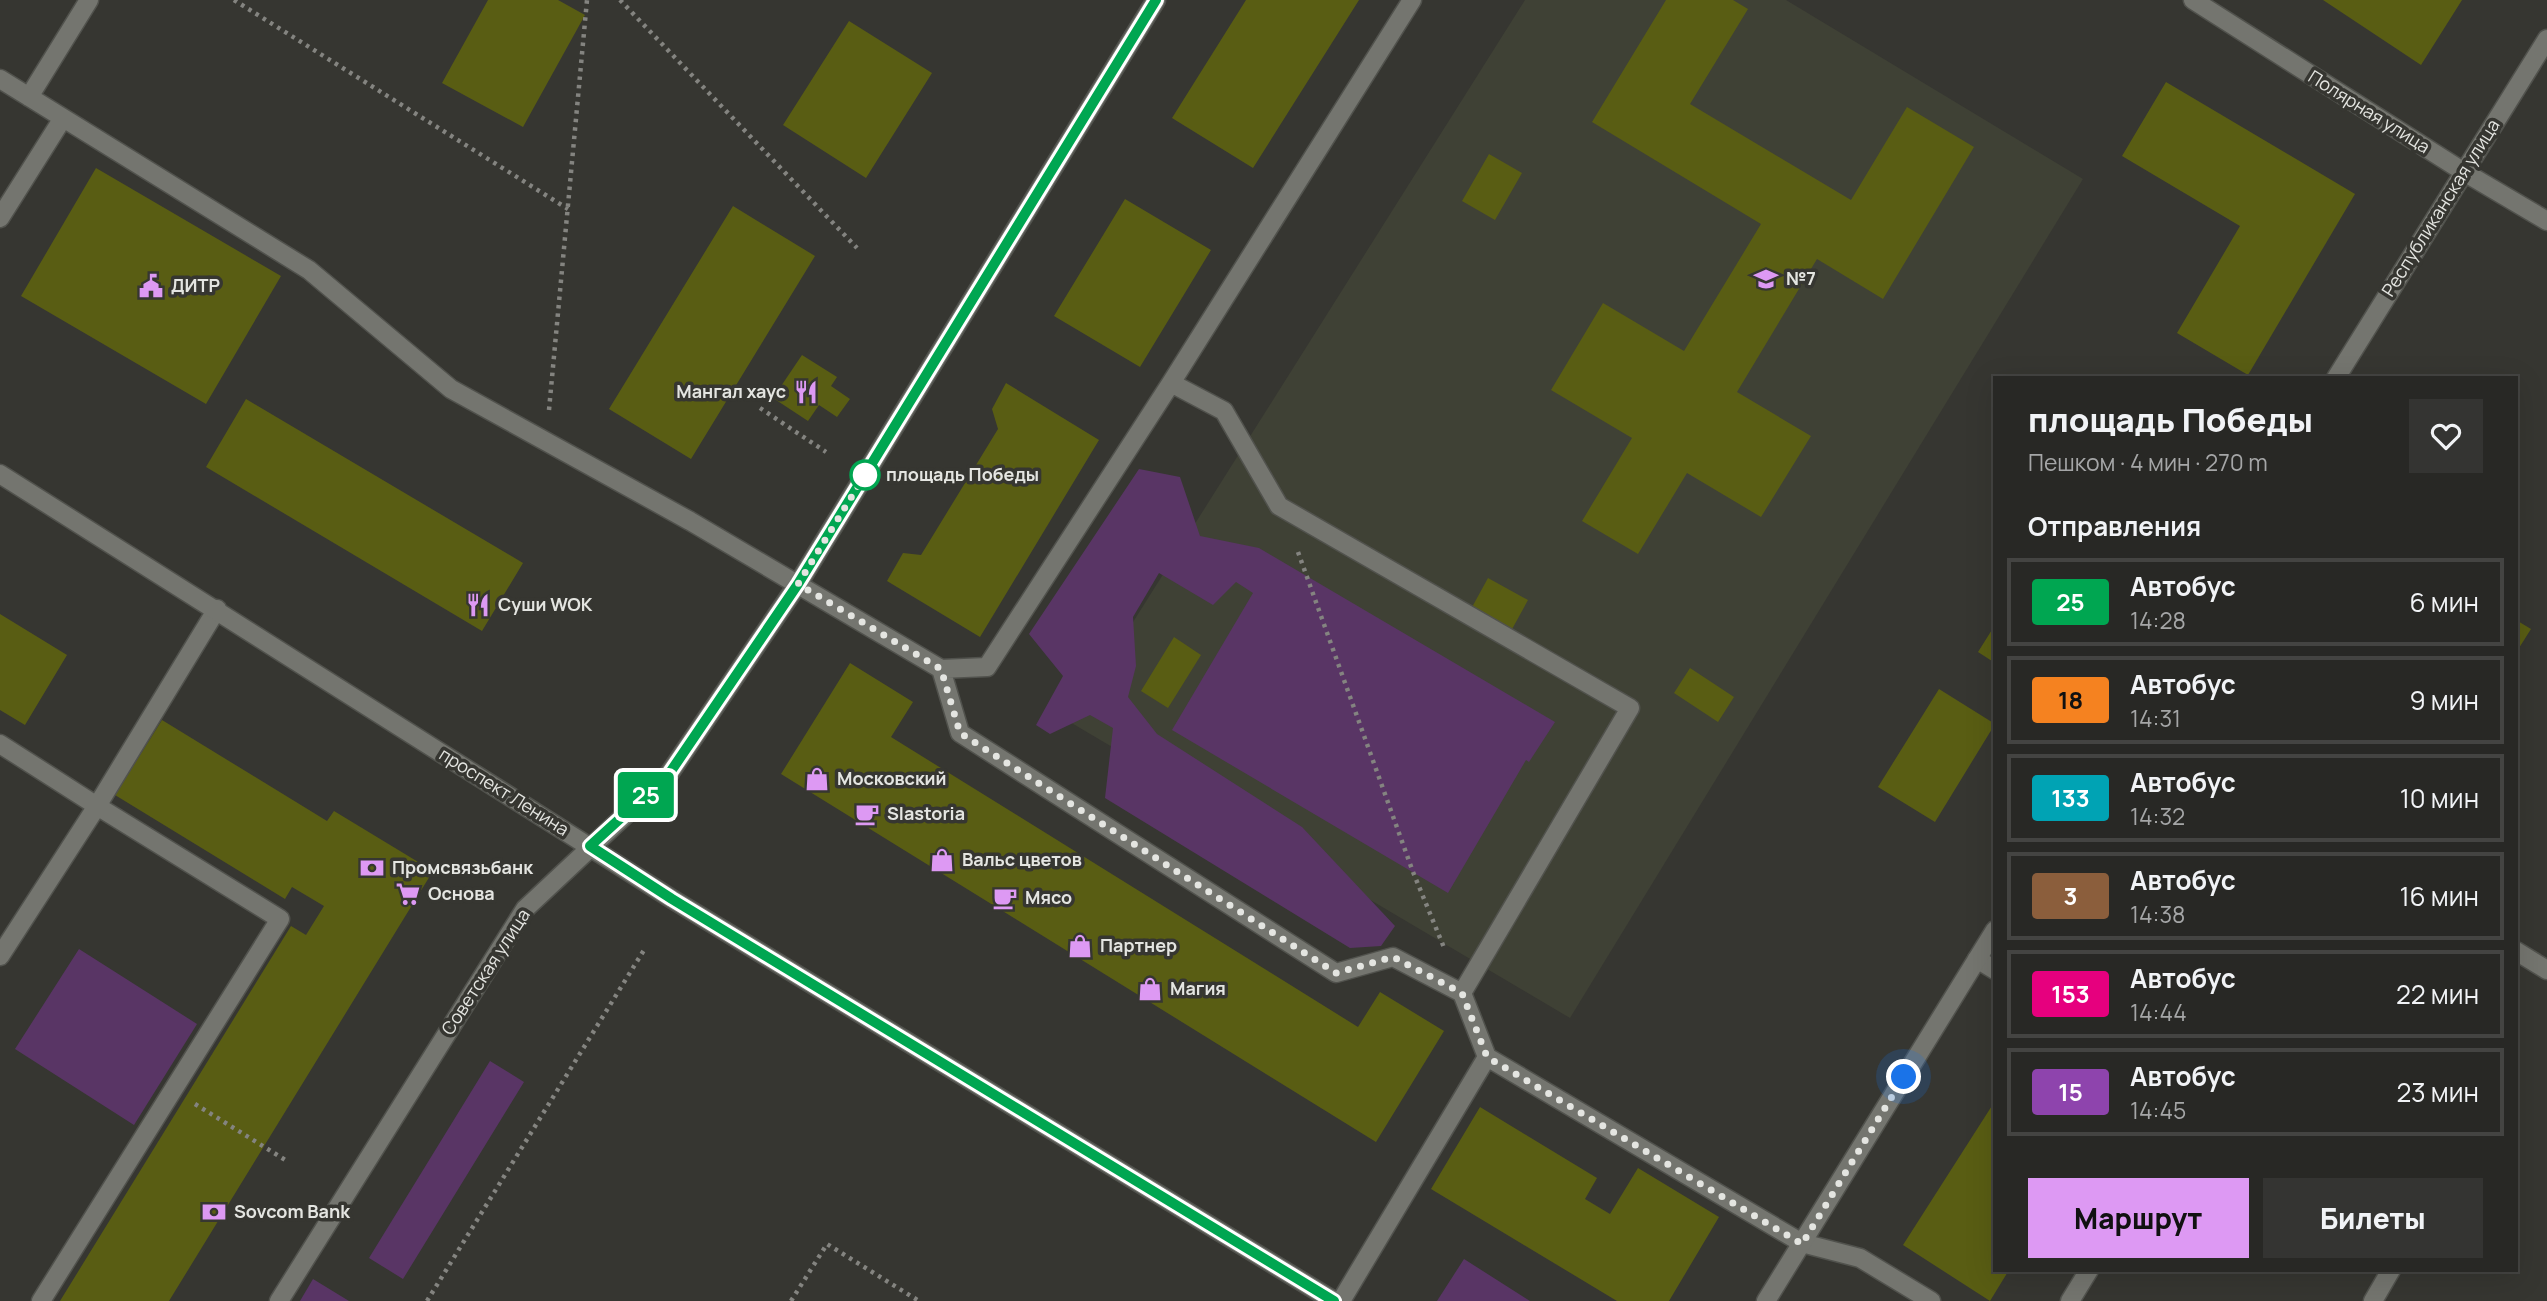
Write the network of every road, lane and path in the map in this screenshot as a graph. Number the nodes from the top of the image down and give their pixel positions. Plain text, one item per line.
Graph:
1 (89, 0) edge
2 (234, 0) edge
3 (587, 0) edge
4 (620, 0) edge
5 (1156, 0) edge
6 (1412, 0) edge
7 (2193, 0) edge
8 (2547, 38) edge
9 (0, 79) edge
10 (29, 97) junction
11 (63, 118) junction
12 (2464, 172) junction
13 (568, 209) junction
14 (0, 218) edge
15 (2547, 221) edge
16 (857, 248) dead end
17 (2337, 376) edge
18 (1171, 383) junction
19 (760, 408) dead end
20 (546, 441) junction
21 (826, 452) dead end
22 (0, 474) edge
23 (1279, 506) junction
24 (798, 584) junction
25 (217, 609) junction
26 (941, 669) junction
27 (0, 744) edge
28 (96, 806) junction
29 (590, 846) junction
30 (1993, 933) edge
31 (644, 950) dead end
32 (2518, 952) edge
33 (0, 956) edge
34 (1977, 958) junction
35 (1993, 969) edge
36 (2547, 970) edge
37 (1462, 993) junction
38 (1487, 1057) junction
39 (173, 1090) junction
40 (287, 1161) dead end
41 (1802, 1244) junction
42 (2088, 1272) edge
43 (2390, 1272) edge
44 (41, 1301) edge
45 (279, 1301) edge
46 (427, 1301) edge
47 (791, 1301) edge
48 (919, 1301) edge
49 (1334, 1301) edge
50 (1341, 1301) edge
51 (1766, 1301) edge
52 (1931, 1301) edge
53 (2070, 1301) edge
54 (2373, 1301) edge

1 - 10 street
2 - 13 path
3 - 13 path
4 - 16 path
5 - 24 street, Советская улица
6 - 18 street
7 - 12 street, Полярная улица
8 - 12 street, Республиканская улица
9 - 10 street
10 - 11 street
11 - 14 street
11 - 20 street
12 - 15 street, Полярная улица
12 - 17 street, Республиканская улица
13 - 20 path
18 - 23 street
18 - 26 street
19 - 21 path
20 - 24 street
22 - 25 street, проспект Ленина
23 - 37 path
23 - 37 street
24 - 26 street
24 - 29 street, Советская улица
25 - 28 street
25 - 29 street, проспект Ленина
26 - 37 street
27 - 28 street
28 - 33 street
28 - 39 street
29 - 45 street, Советская улица
29 - 49 street, проспект Ленина
30 - 34 street
31 - 46 path
32 - 36 street
34 - 35 street
34 - 41 street
37 - 38 street
38 - 41 street
38 - 50 street
39 - 40 path
39 - 44 street
41 - 51 street
41 - 52 street
42 - 53 street
43 - 54 street
47 - 48 path

